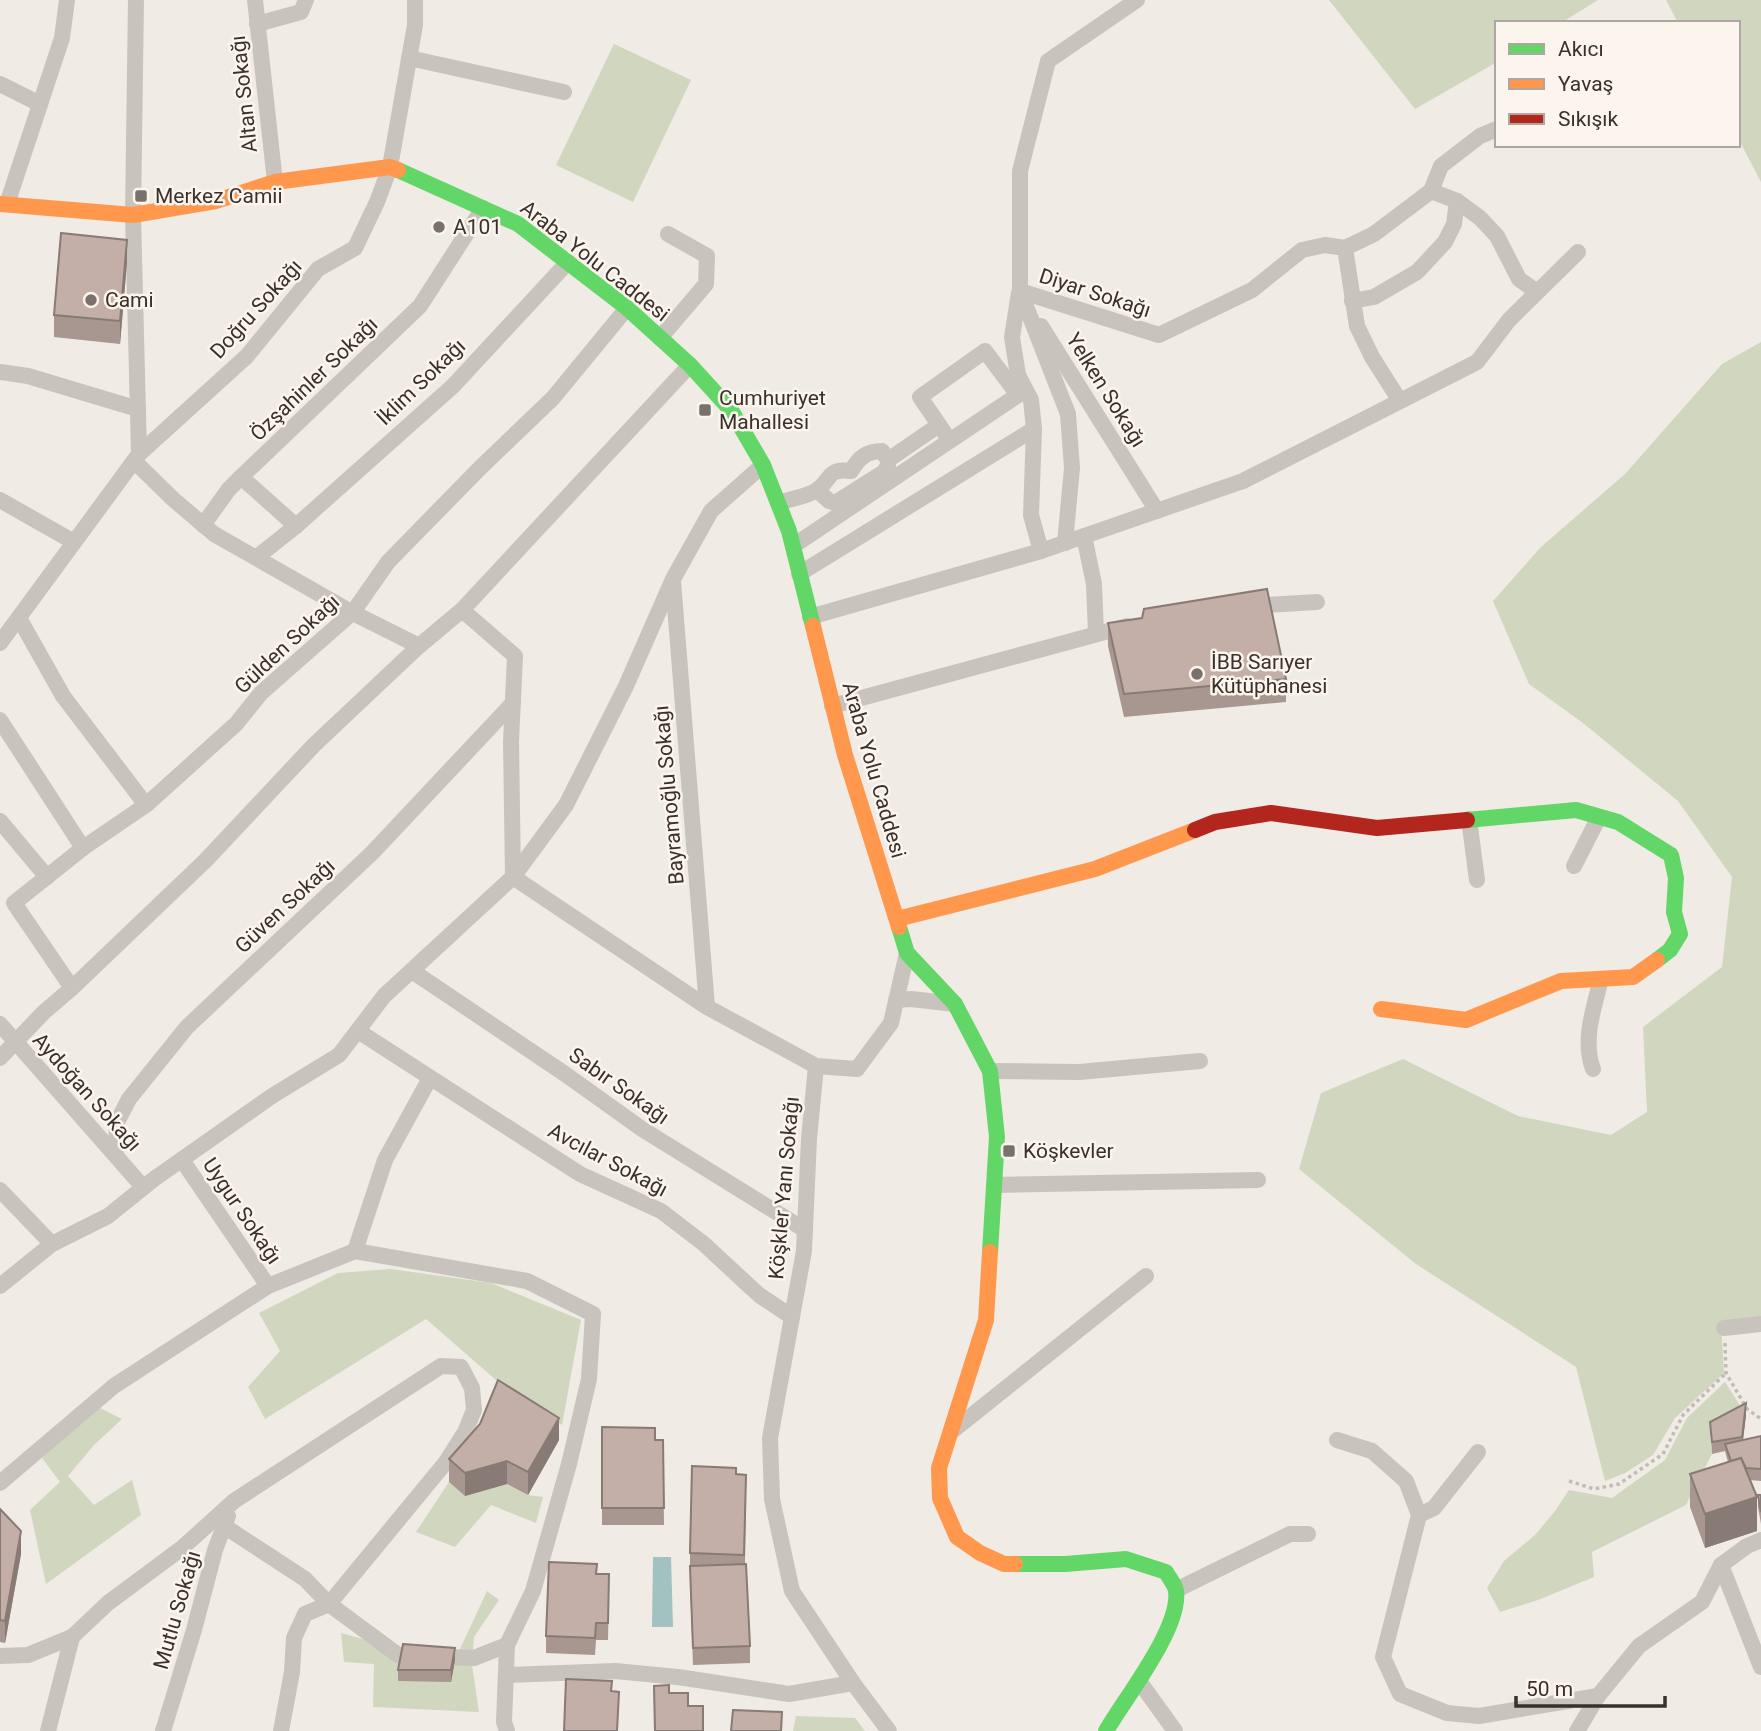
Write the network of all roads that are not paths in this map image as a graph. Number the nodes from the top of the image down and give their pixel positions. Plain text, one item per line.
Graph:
1 (68, 0) edge
2 (136, 0) edge
3 (255, 0) edge
4 (306, 0) edge
5 (415, 0) edge
6 (1137, 0) edge
7 (257, 24) junction
8 (409, 58) junction
9 (0, 84) edge
10 (564, 92) dead end
11 (40, 104) junction
12 (1495, 131) edge
13 (390, 167) junction
14 (275, 182) junction
15 (1431, 191) junction
16 (1457, 201) junction
17 (4, 204) edge
18 (483, 208) junction
19 (133, 215) junction
20 (668, 234) dead end
21 (1345, 248) junction
22 (1578, 252) dead end
23 (568, 262) junction
24 (1020, 291) junction
25 (1537, 292) junction
26 (1352, 301) junction
27 (627, 308) junction
28 (660, 338) junction
29 (690, 365) junction
30 (0, 372) edge
31 (1400, 401) junction
32 (138, 409) junction
33 (939, 425) junction
34 (1034, 429) junction
35 (950, 441) junction
36 (136, 457) junction
37 (888, 460) junction
38 (762, 465) junction
39 (850, 471) junction
40 (242, 477) junction
41 (861, 486) junction
42 (817, 490) junction
43 (0, 500) edge
44 (778, 503) junction
45 (1157, 511) junction
46 (204, 525) junction
47 (296, 526) junction
48 (1084, 536) junction
49 (74, 542) junction
50 (1065, 543) junction
51 (793, 547) junction
52 (1041, 551) junction
53 (257, 557) junction
54 (800, 574) junction
55 (673, 579) junction
56 (1317, 602) dead end
57 (1228, 608) edge
58 (462, 610) junction
59 (353, 612) junction
60 (810, 617) junction
61 (19, 618) junction
62 (1148, 621) edge
63 (1096, 633) junction
64 (0, 643) edge
65 (419, 646) junction
66 (513, 703) junction
67 (832, 706) junction
68 (0, 720) edge
69 (146, 804) junction
70 (1599, 817) junction
71 (1469, 819) junction
72 (0, 821) edge
73 (83, 848) junction
74 (1574, 866) dead end
75 (47, 877) junction
76 (513, 877) junction
77 (1477, 880) dead end
78 (897, 919) junction
79 (907, 953) junction
80 (412, 971) junction
81 (1601, 979) junction
82 (72, 988) junction
83 (896, 1000) junction
84 (955, 1004) junction
85 (707, 1007) junction
86 (1381, 1009) dead end
87 (0, 1024) edge
88 (358, 1031) junction
89 (15, 1042) junction
90 (0, 1058) edge
91 (1200, 1061) dead end
92 (816, 1066) junction
93 (1593, 1069) dead end
94 (990, 1071) junction
95 (430, 1077) junction
96 (116, 1154) junction
97 (181, 1160) junction
98 (1258, 1180) dead end
99 (994, 1185) junction
100 (143, 1187) junction
101 (0, 1190) edge
102 (805, 1230) junction
103 (52, 1244) junction
104 (355, 1251) junction
105 (1146, 1276) dead end
106 (0, 1286) edge
107 (268, 1286) junction
108 (792, 1317) junction
109 (1761, 1324) edge
110 (1724, 1328) road end
111 (950, 1432) junction
112 (1337, 1440) dead end
113 (1478, 1452) dead end
114 (0, 1483) edge
115 (234, 1501) junction
116 (1419, 1515) junction
117 (224, 1526) junction
118 (1308, 1534) dead end
119 (1761, 1540) edge
120 (1721, 1565) junction
121 (1176, 1590) junction
122 (329, 1604) junction
123 (72, 1637) junction
124 (507, 1645) junction
125 (0, 1656) edge
126 (1761, 1667) edge
127 (506, 1675) junction
128 (1139, 1681) junction
129 (853, 1683) junction
130 (1598, 1696) junction
131 (1579, 1730) edge
132 (48, 1731) edge
133 (163, 1731) edge
134 (281, 1731) edge
135 (508, 1731) edge
136 (889, 1731) edge
137 (1106, 1731) edge
138 (1175, 1731) edge

1 - 11 street
2 - 19 street
3 - 7 street, Altan Sokağı
4 - 7 street
5 - 8 street, Doğru Sokağı
6 - 24 street
7 - 14 street, Altan Sokağı
8 - 10 street
8 - 13 street, Doğru Sokağı
9 - 11 street
11 - 17 street
12 - 15 street
13 - 14 street
13 - 18 street, Araba Yolu Caddesi
13 - 36 street, Doğru Sokağı
14 - 19 street
15 - 16 street
15 - 21 street
16 - 25 street
16 - 26 street
17 - 19 street
18 - 23 street, Araba Yolu Caddesi
18 - 40 street, Özşahinler Sokağı
19 - 32 street
20 - 28 street
21 - 24 street, Diyar Sokağı
21 - 26 street
22 - 25 street
23 - 27 street, Araba Yolu Caddesi
23 - 47 street, İklim Sokağı
24 - 34 street
24 - 45 street, Yelken Sokağı
24 - 50 street
25 - 31 street
26 - 31 street
27 - 28 street, Araba Yolu Caddesi
27 - 59 street, Gülden Sokağı
28 - 29 street, Araba Yolu Caddesi
29 - 38 street, Araba Yolu Caddesi
29 - 58 street
30 - 32 street
31 - 45 street
32 - 36 street
33 - 35 street
33 - 35 street
33 - 37 street
34 - 52 street
34 - 54 street
35 - 51 street
36 - 46 street
36 - 49 street, Doğru Sokağı
37 - 39 street
37 - 41 street
38 - 44 street, Araba Yolu Caddesi
38 - 55 street
39 - 41 street
39 - 42 street
40 - 46 street, Özşahinler Sokağı
40 - 47 street
41 - 42 street
42 - 44 street
43 - 49 street
44 - 51 street, Araba Yolu Caddesi
45 - 48 street
46 - 53 street
47 - 53 street
48 - 50 street
48 - 63 street
49 - 61 street, Doğru Sokağı
50 - 52 street
51 - 54 street, Araba Yolu Caddesi
52 - 60 street
53 - 59 street
54 - 60 street, Araba Yolu Caddesi
55 - 76 street
55 - 85 street, Bayramoğlu Sokağı
56 - 57 street
58 - 65 street
58 - 66 street
59 - 65 street
59 - 69 street, Gülden Sokağı
60 - 67 street, Araba Yolu Caddesi
61 - 64 street, Doğru Sokağı
61 - 69 street
62 - 63 street
63 - 67 street
65 - 82 street
66 - 76 street
66 - 96 street, Güven Sokağı
67 - 78 street, Araba Yolu Caddesi
68 - 73 street
69 - 73 street, Gülden Sokağı
70 - 71 street
70 - 74 street
70 - 81 street
71 - 77 street
71 - 78 street
72 - 75 street
73 - 75 street, Gülden Sokağı
75 - 82 street, Gülden Sokağı
76 - 80 street
76 - 85 street
78 - 79 street, Araba Yolu Caddesi
79 - 83 street
79 - 84 street, Araba Yolu Caddesi
80 - 88 street
80 - 102 street, Sabır Sokağı
81 - 86 street
81 - 93 street
82 - 89 street
83 - 84 street
83 - 92 street
84 - 94 street, Araba Yolu Caddesi
85 - 92 street
87 - 89 street, Aydoğan Sokağı
88 - 95 street, Avcılar Sokağı
88 - 97 street
89 - 90 street
89 - 96 street, Aydoğan Sokağı
91 - 94 street
92 - 102 street, Köşkler Yanı Sokağı
94 - 99 street, Araba Yolu Caddesi
95 - 104 street
95 - 108 street, Avcılar Sokağı
96 - 100 street, Aydoğan Sokağı
97 - 100 street
97 - 107 street, Uygur Sokağı
98 - 99 street
99 - 111 street, Araba Yolu Caddesi
100 - 103 street
101 - 103 street
102 - 108 street, Köşkler Yanı Sokağı
103 - 106 street
104 - 107 street
104 - 124 street
105 - 111 street
107 - 114 street
108 - 129 street, Köşkler Yanı Sokağı
109 - 110 street
111 - 121 street, Araba Yolu Caddesi
112 - 116 street
113 - 116 street
115 - 117 street, Mutlu Sokağı
115 - 122 street
115 - 123 street
116 - 130 street
117 - 122 street
117 - 133 street, Mutlu Sokağı
118 - 121 street
119 - 120 street
120 - 126 street
120 - 130 street
121 - 128 street
122 - 124 street
122 - 134 street
123 - 125 street
123 - 132 street
124 - 127 street
127 - 129 street
127 - 135 street
128 - 137 street
128 - 138 street
129 - 136 street, Köşkler Yanı Sokağı
130 - 131 street

